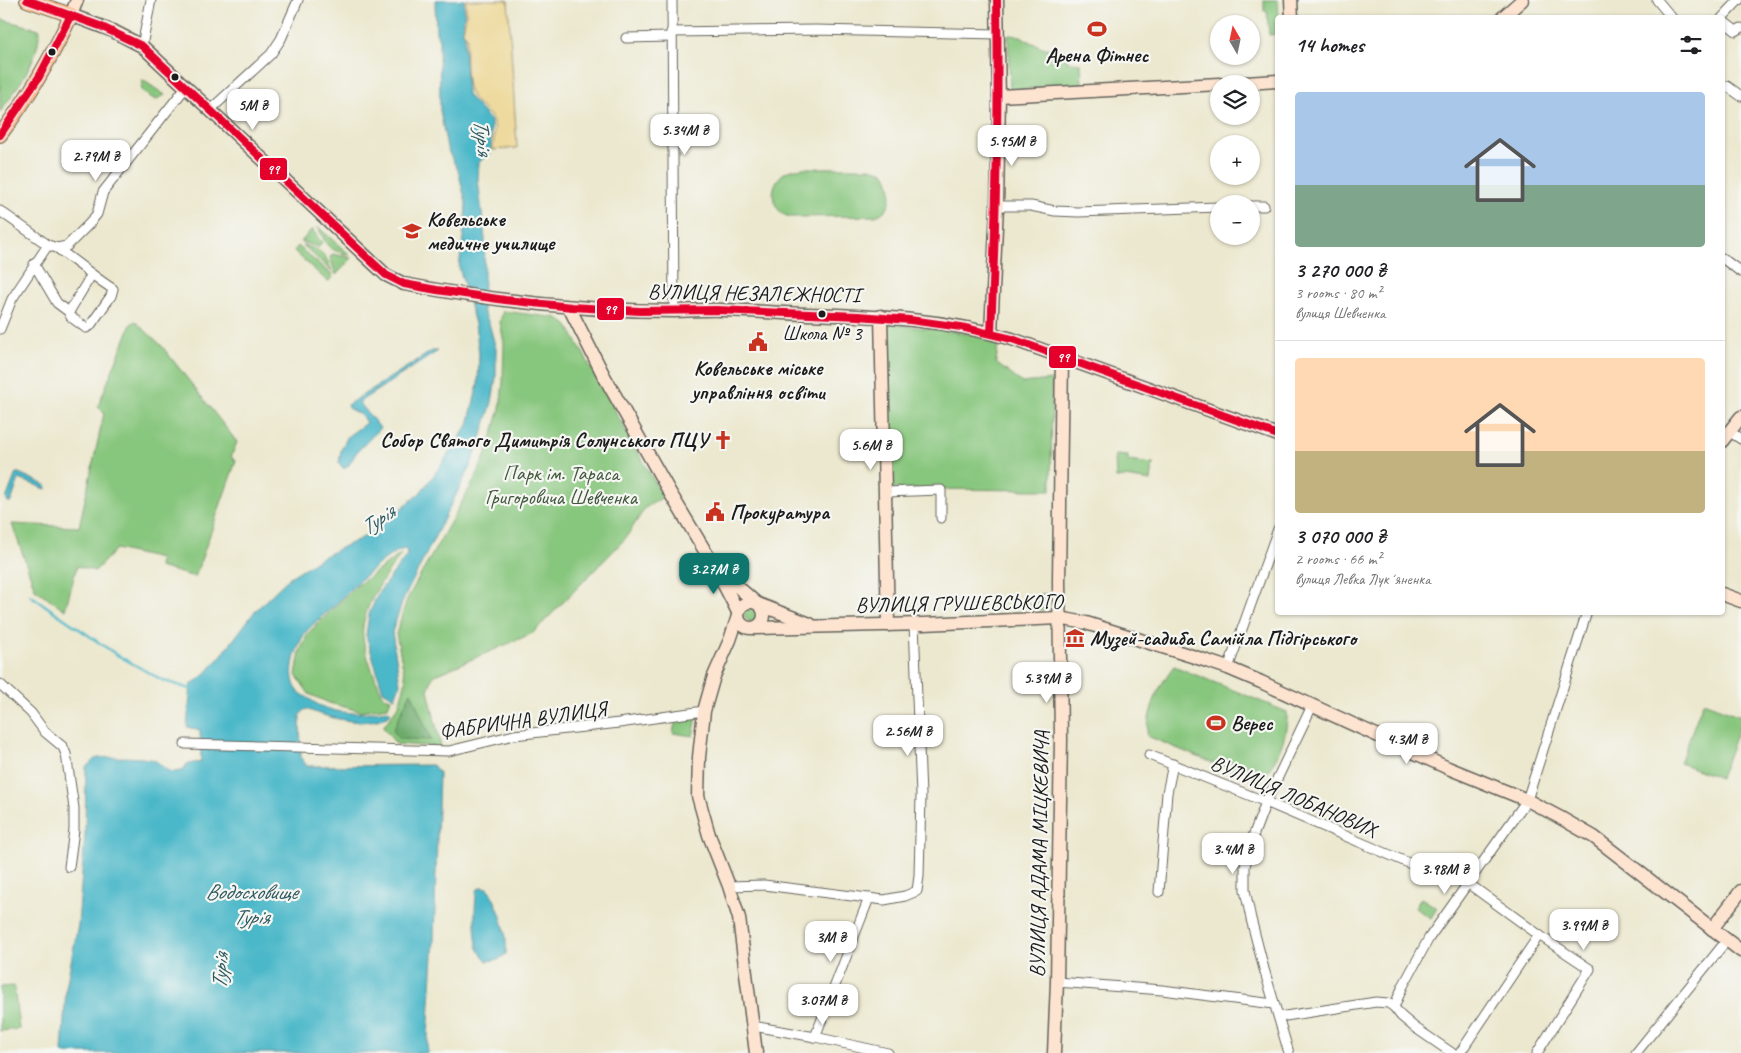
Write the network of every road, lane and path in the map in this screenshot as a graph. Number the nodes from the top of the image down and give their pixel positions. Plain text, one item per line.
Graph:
1 (27, 0) edge
2 (77, 0) edge
3 (151, 0) edge
4 (298, 0) edge
5 (672, 0) edge
6 (997, 0) edge
7 (1291, 0) edge
8 (1522, 0) edge
9 (1657, 0) edge
10 (1739, 0) edge
11 (72, 15) junction
12 (1292, 15) edge
13 (1505, 15) edge
14 (1670, 15) edge
15 (1725, 16) edge
16 (1725, 22) edge
17 (1741, 28) edge
18 (671, 34) junction
19 (998, 34) junction
20 (626, 38) dead end
21 (142, 46) junction
22 (1275, 81) edge
23 (1260, 82) edge
24 (1210, 84) edge
25 (186, 87) junction
26 (1725, 88) edge
27 (999, 96) junction
28 (1741, 96) edge
29 (210, 110) junction
30 (0, 135) edge
31 (998, 206) junction
32 (1260, 206) edge
33 (1264, 206) dead end
34 (1210, 207) edge
35 (0, 211) edge
36 (52, 246) junction
37 (1725, 260) edge
38 (34, 264) junction
39 (1741, 272) edge
40 (92, 274) junction
41 (569, 307) junction
42 (674, 311) junction
43 (69, 312) junction
44 (881, 316) junction
45 (0, 329) edge
46 (991, 333) junction
47 (1062, 356) junction
48 (1741, 417) edge
49 (1275, 434) edge
50 (1726, 437) edge
51 (1741, 439) edge
52 (886, 492) junction
53 (941, 518) dead end
54 (1275, 538) edge
55 (714, 566) junction
56 (1725, 595) edge
57 (1741, 600) edge
58 (757, 603) junction
59 (738, 614) junction
60 (1586, 615) edge
61 (1059, 618) junction
62 (914, 624) junction
63 (888, 625) junction
64 (814, 626) junction
65 (752, 628) junction
66 (730, 640) junction
67 (1228, 668) junction
68 (0, 684) edge
69 (1312, 706) junction
70 (704, 710) junction
71 (185, 744) dead end
72 (1149, 755) dead end
73 (1173, 764) junction
74 (1527, 800) junction
75 (1266, 802) junction
76 (70, 867) dead end
77 (1425, 870) dead end
78 (1469, 884) junction
79 (730, 886) junction
80 (1741, 890) edge
81 (1159, 892) dead end
82 (869, 898) junction
83 (1712, 929) junction
84 (1538, 935) junction
85 (1727, 940) junction
86 (1741, 951) edge
87 (1057, 982) junction
88 (1274, 1004) junction
89 (1394, 1007) junction
90 (1279, 1017) junction
91 (753, 1026) junction
92 (815, 1036) junction
93 (756, 1053) edge
94 (888, 1053) edge
95 (1054, 1053) edge
96 (1289, 1053) edge
97 (1452, 1053) edge
98 (1460, 1053) edge
99 (1537, 1053) edge
100 (1636, 1053) edge

1 - 11 main road
2 - 11 street
3 - 21 street
4 - 29 street
5 - 18 street
6 - 19 street
7 - 12 street
8 - 13 street
9 - 14 street
10 - 15 street
11 - 21 street, ВУЛИЦЯ НЕЗАЛЕЖНОСТІ
11 - 30 main road
16 - 17 street
18 - 19 street
18 - 20 street
18 - 42 street
19 - 27 street
21 - 25 street, ВУЛИЦЯ НЕЗАЛЕЖНОСТІ
22 - 23 street
24 - 27 street
25 - 29 street, ВУЛИЦЯ НЕЗАЛЕЖНОСТІ
25 - 36 street
26 - 28 street
27 - 31 street
29 - 41 street, ВУЛИЦЯ НЕЗАЛЕЖНОСТІ
31 - 34 street
31 - 46 street
32 - 33 street
35 - 36 street
36 - 38 street
36 - 40 street
37 - 39 street
38 - 43 street
38 - 45 street
40 - 43 street
40 - 43 street
41 - 42 street, ВУЛИЦЯ НЕЗАЛЕЖНОСТІ
41 - 55 street
42 - 44 street, ВУЛИЦЯ НЕЗАЛЕЖНОСТІ
44 - 46 street, ВУЛИЦЯ НЕЗАЛЕЖНОСТІ
44 - 52 street
46 - 47 street, ВУЛИЦЯ НЕЗАЛЕЖНОСТІ
47 - 49 street, ВУЛИЦЯ НЕЗАЛЕЖНОСТІ
47 - 61 street, ВУЛИЦЯ АДАМА МІЦКЕВИЧА
48 - 50 street
50 - 51 street
52 - 53 street
52 - 63 street
54 - 67 street
55 - 58 street, ВУЛИЦЯ ГРУШЕВСЬКОГО
55 - 59 street
56 - 57 street
58 - 59 street
58 - 64 street, ВУЛИЦЯ ГРУШЕВСЬКОГО
58 - 65 street
59 - 65 street
59 - 66 street
60 - 74 street
61 - 62 street, ВУЛИЦЯ ГРУШЕВСЬКОГО
61 - 67 street, ВУЛИЦЯ ГРУШЕВСЬКОГО
61 - 87 street, ВУЛИЦЯ АДАМА МІЦКЕВИЧА
62 - 63 street, ВУЛИЦЯ ГРУШЕВСЬКОГО
62 - 82 street
63 - 64 street, ВУЛИЦЯ ГРУШЕВСЬКОГО
64 - 65 street
65 - 66 street
66 - 70 street
67 - 69 street, ВУЛИЦЯ ГРУШЕВСЬКОГО
68 - 76 street
69 - 74 street, ВУЛИЦЯ ГРУШЕВСЬКОГО
69 - 75 street
70 - 71 street, ФАБРИЧНА ВУЛИЦЯ
70 - 79 street
72 - 73 street, ВУЛИЦЯ ЛОБАНОВИХ
73 - 75 street, ВУЛИЦЯ ЛОБАНОВИХ
73 - 81 street
74 - 78 street
74 - 83 street, ВУЛИЦЯ ГРУШЕВСЬКОГО
75 - 77 street, ВУЛИЦЯ ЛОБАНОВИХ
75 - 88 street
78 - 84 street
78 - 89 street
79 - 82 street
79 - 91 street
80 - 83 street
82 - 92 street
83 - 85 street, ВУЛИЦЯ ГРУШЕВСЬКОГО
84 - 98 street
84 - 99 street
85 - 86 street, ВУЛИЦЯ ГРУШЕВСЬКОГО
85 - 100 street
87 - 88 street
87 - 95 street, ВУЛИЦЯ АДАМА МІЦКЕВИЧА
88 - 90 street
89 - 90 street
89 - 97 street
90 - 96 street
91 - 92 street
91 - 93 street
92 - 94 street

